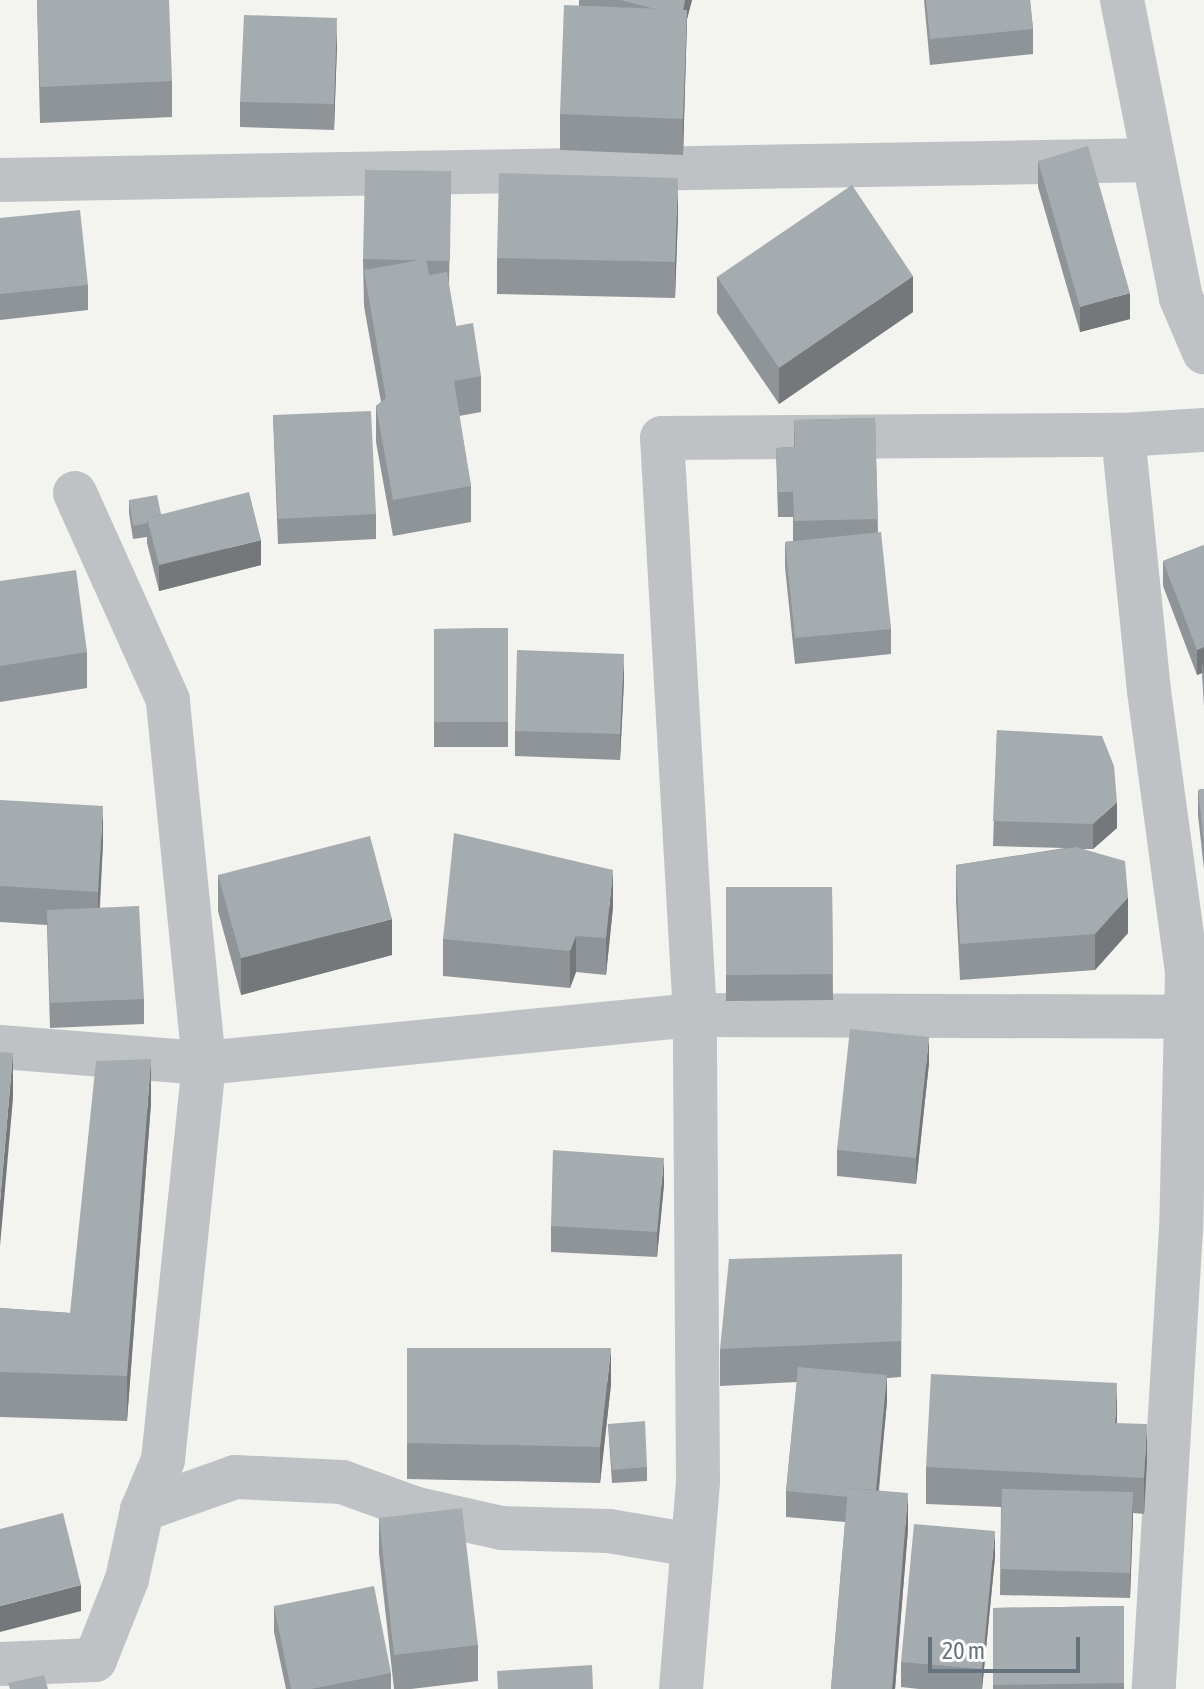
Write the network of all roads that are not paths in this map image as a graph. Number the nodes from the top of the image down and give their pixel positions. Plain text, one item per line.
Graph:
1 (1122, 0) edge
2 (1153, 160) junction
3 (0, 180) edge
4 (1192, 296) edge
5 (1204, 352) edge
6 (1204, 430) edge
7 (1123, 435) junction
8 (75, 493) dead end
9 (695, 1015) junction
10 (1187, 1017) junction
11 (0, 1047) edge
12 (204, 1063) junction
13 (142, 1510) junction
14 (692, 1545) junction
15 (0, 1664) edge
16 (106, 1674) edge
17 (681, 1689) edge
18 (1154, 1689) edge

1 - 2 street
2 - 3 street
2 - 4 street
4 - 5 street
6 - 7 street
7 - 9 street
7 - 10 street
8 - 12 street
9 - 10 street
9 - 12 street
9 - 14 street
10 - 18 street
11 - 12 street
12 - 13 street
13 - 14 street
13 - 16 street
14 - 17 street
15 - 16 street

